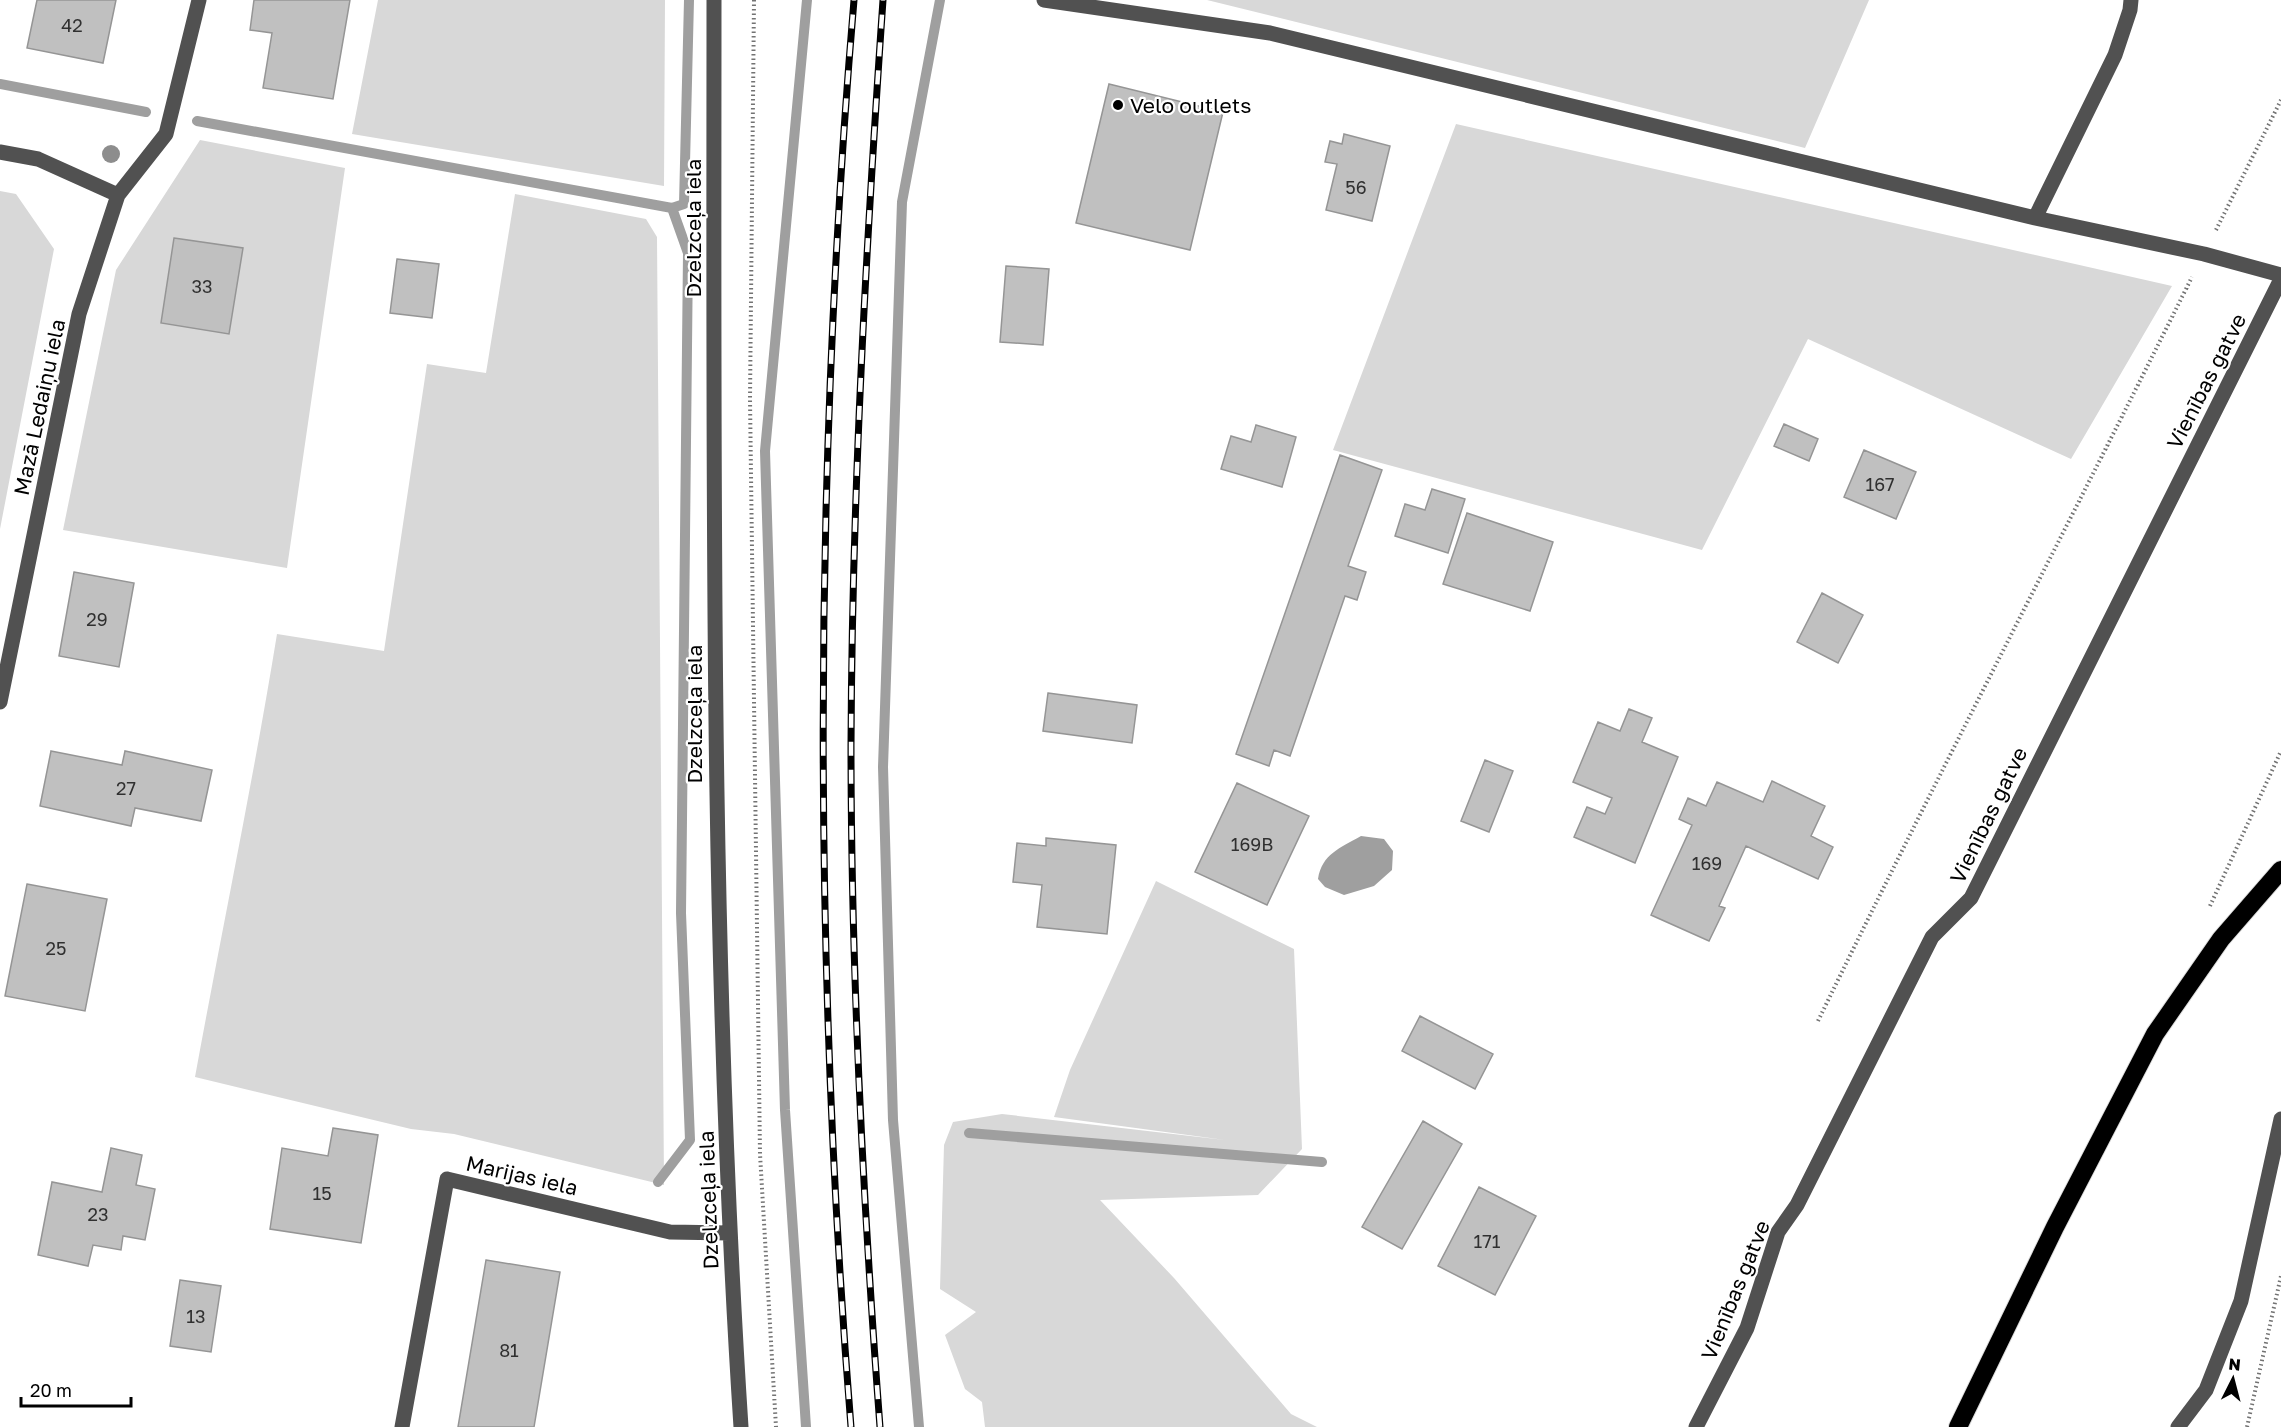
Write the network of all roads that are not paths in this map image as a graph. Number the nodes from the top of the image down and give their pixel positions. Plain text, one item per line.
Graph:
1 (199, 0) edge
2 (714, 0) edge
3 (1044, 0) edge
4 (2131, 0) edge
5 (0, 152) edge
6 (118, 195) junction
7 (2035, 218) junction
8 (2281, 277) edge
9 (0, 702) edge
10 (2281, 870) edge
11 (2281, 1119) edge
12 (729, 1233) junction
13 (402, 1427) edge
14 (741, 1427) edge
15 (1696, 1427) edge
16 (1958, 1427) edge
17 (2178, 1427) edge

1 - 6 street, Mazā Ledaiņu iela
2 - 12 street, Dzelzceļa iela
3 - 7 street
4 - 7 street
5 - 6 street
6 - 9 street, Mazā Ledaiņu iela
7 - 8 street
8 - 15 street, Vienības gatve
10 - 16 highway
11 - 17 street
12 - 13 street, Marijas iela
12 - 14 street, Dzelzceļa iela

